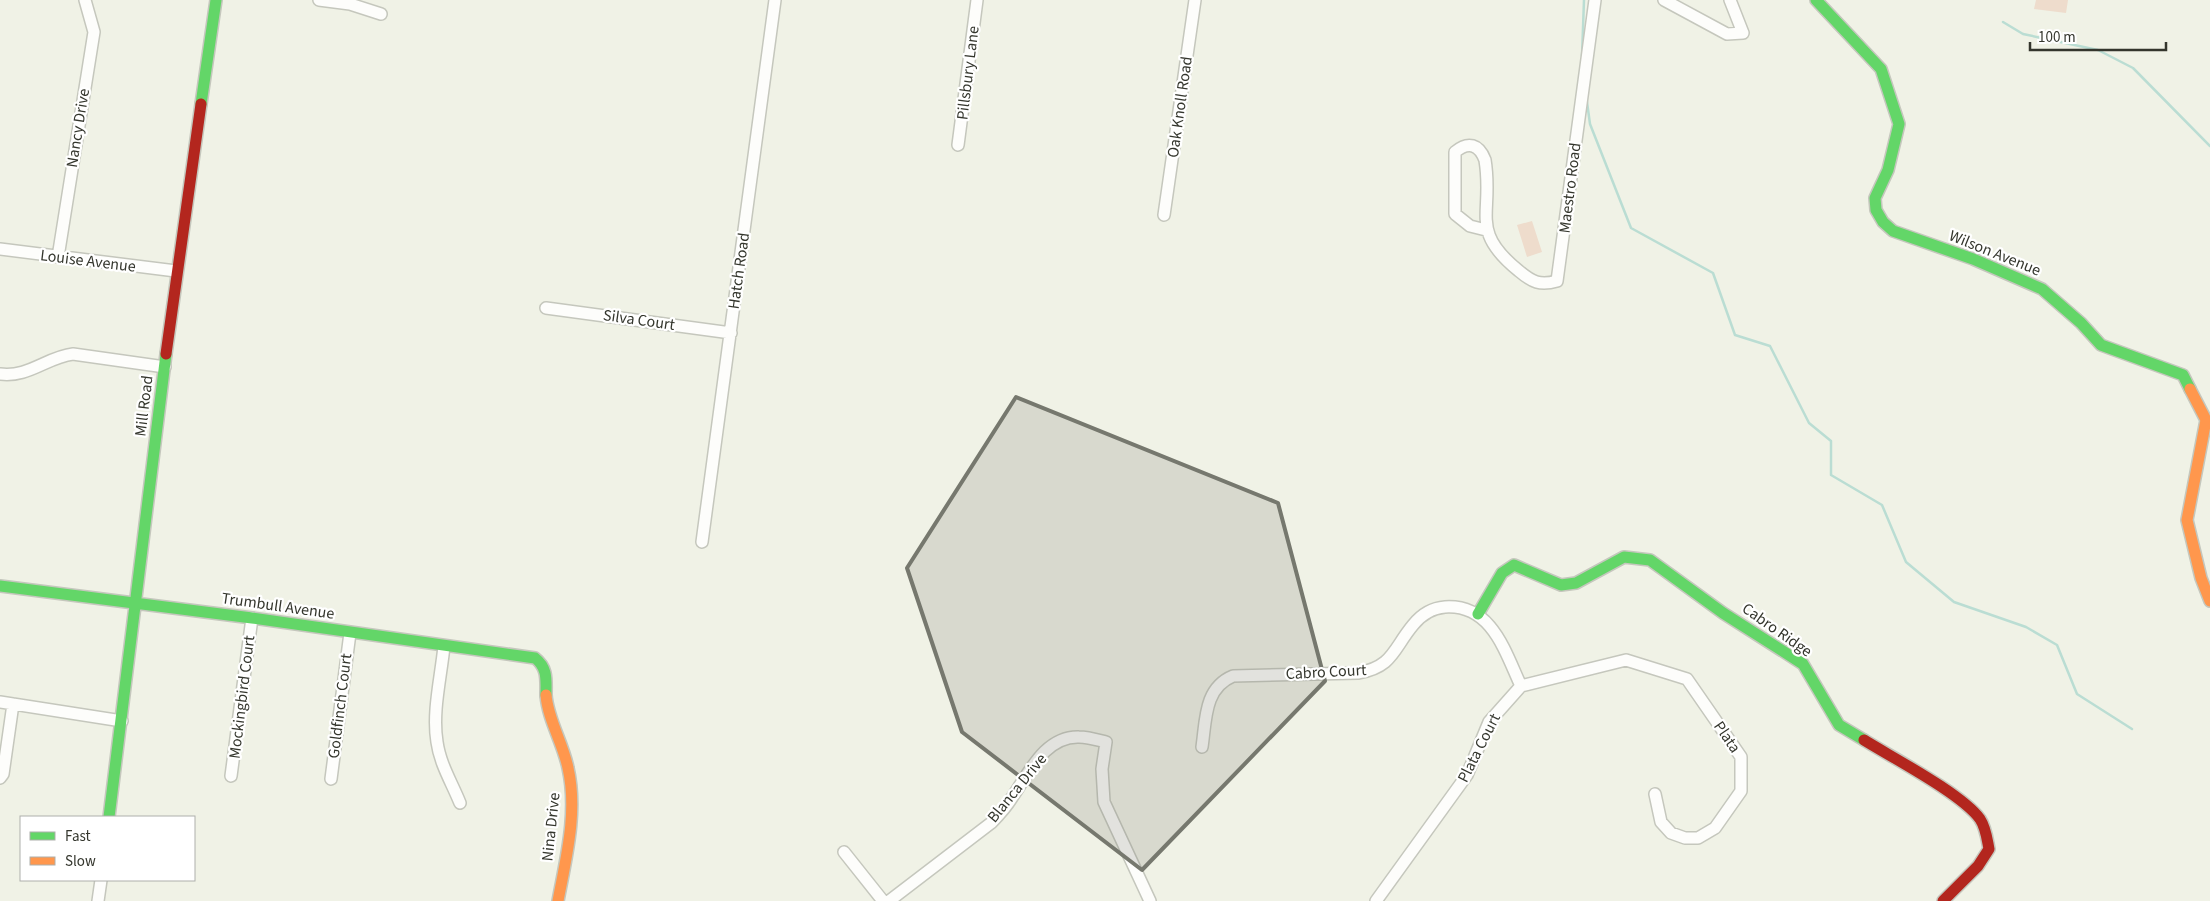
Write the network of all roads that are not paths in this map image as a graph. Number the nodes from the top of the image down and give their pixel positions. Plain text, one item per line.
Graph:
1 (85, 0) edge
2 (216, 0) edge
3 (319, 0) edge
4 (775, 0) edge
5 (977, 0) edge
6 (1195, 0) edge
7 (1595, 0) edge
8 (1664, 0) edge
9 (1730, 0) edge
10 (1816, 0) edge
11 (381, 14) dead end
12 (958, 145) dead end
13 (1164, 215) dead end
14 (1486, 230) junction
15 (0, 249) edge
16 (58, 257) junction
17 (176, 271) junction
18 (546, 308) dead end
19 (731, 333) junction
20 (165, 366) junction
21 (0, 374) edge
22 (702, 542) dead end
23 (0, 586) edge
24 (2210, 601) edge
25 (136, 604) junction
26 (1478, 614) junction
27 (252, 618) junction
28 (350, 632) junction
29 (444, 646) junction
30 (546, 670) joint
31 (1521, 686) junction
32 (0, 702) edge
33 (13, 704) junction
34 (122, 721) junction
35 (1202, 746) dead end
36 (232, 776) dead end
37 (0, 778) edge
38 (331, 779) dead end
39 (1655, 794) dead end
40 (460, 803) dead end
41 (109, 816) edge
42 (844, 852) dead end
43 (101, 881) edge
44 (98, 901) edge
45 (558, 901) edge
46 (883, 901) edge
47 (889, 901) edge
48 (1150, 901) edge
49 (1376, 901) edge
50 (1943, 901) edge

1 - 16 street, Nancy Drive
2 - 17 street, Mill Road
3 - 11 street
4 - 19 street, Hatch Road
5 - 12 street, Pillsbury Lane
6 - 13 street, Oak Knoll Road
7 - 14 street, Maestro Road
8 - 9 street
10 - 24 street, Wilson Avenue
14 - 14 street, Maestro Road
15 - 16 street, Louise Avenue
16 - 17 street, Louise Avenue
17 - 20 street, Mill Road
18 - 19 street, Silva Court
19 - 22 street, Hatch Road
20 - 21 street
20 - 25 street, Mill Road
23 - 25 street, Trumbull Avenue
25 - 27 street, Trumbull Avenue
25 - 34 street, Mill Road
26 - 31 street
26 - 35 street, Cabro Court
26 - 50 street, Cabro Ridge
27 - 28 street, Trumbull Avenue
27 - 36 street, Mockingbird Court
28 - 29 street, Trumbull Avenue
28 - 38 street, Goldfinch Court
29 - 30 street, Trumbull Avenue
29 - 40 street
30 - 45 street, Nina Drive
31 - 39 street, Plata
31 - 49 street, Plata Court
32 - 33 street
33 - 34 street
33 - 37 street
34 - 41 street, Mill Road
42 - 46 street
43 - 44 street
47 - 48 street, Blanca Drive

